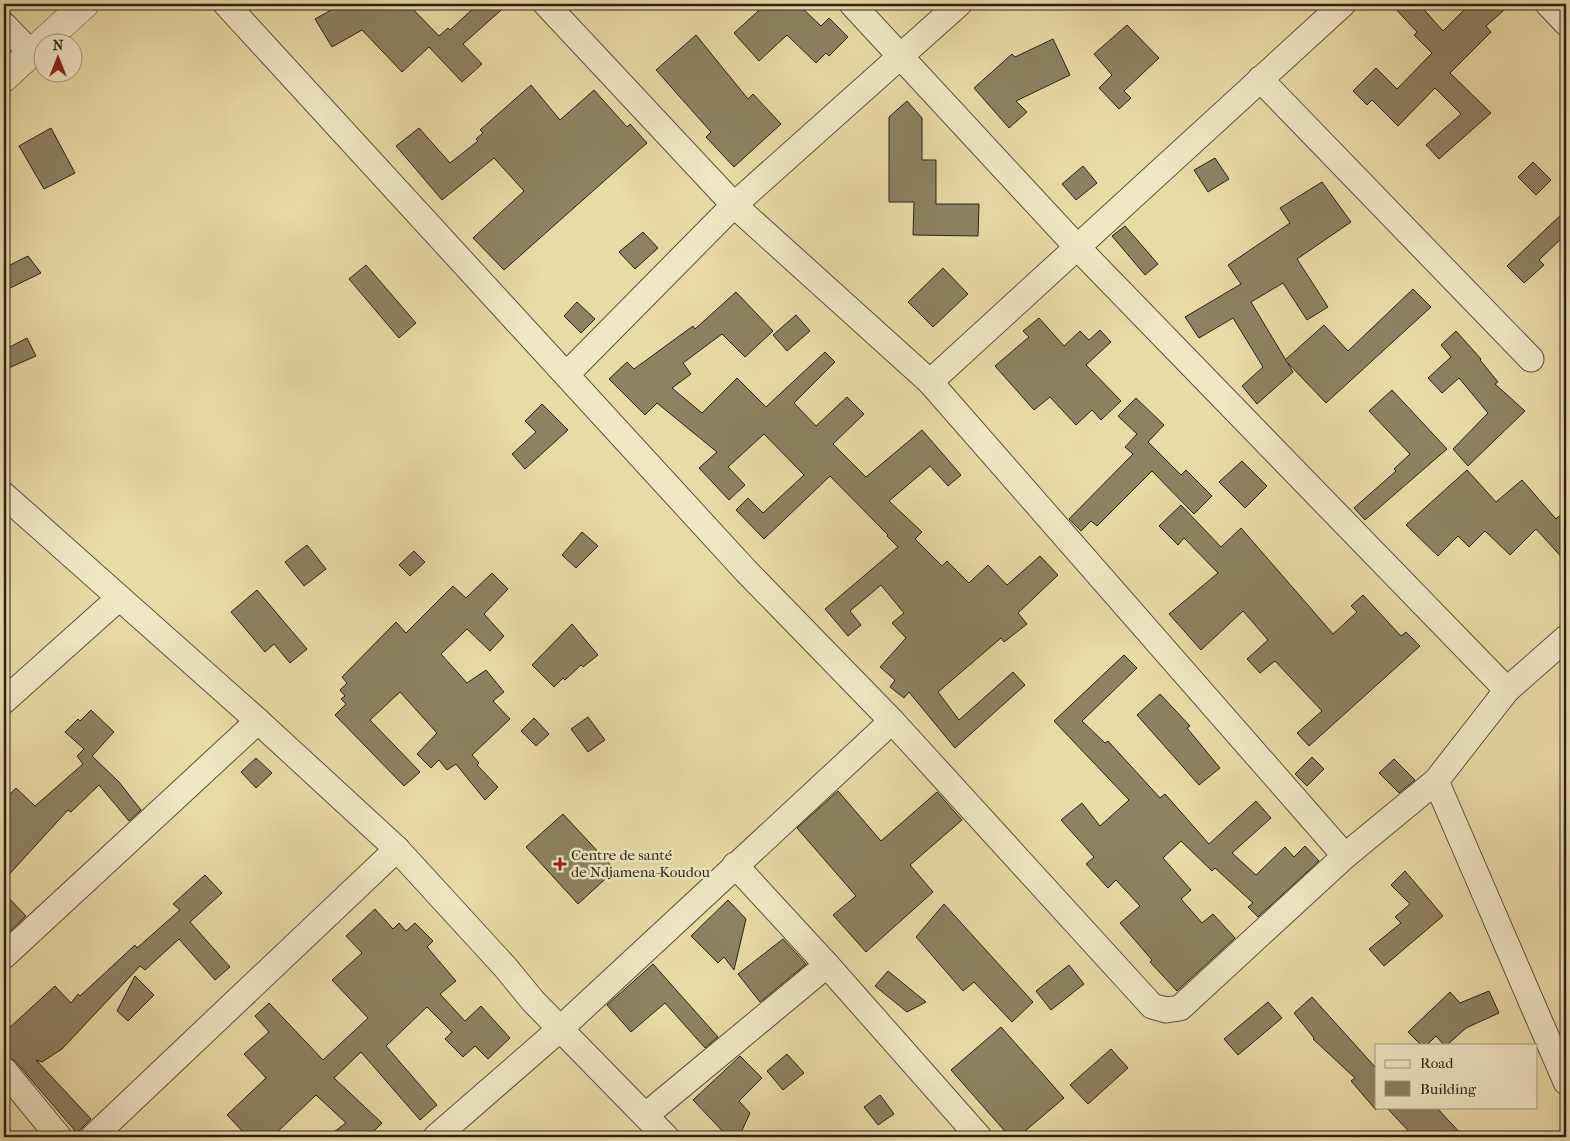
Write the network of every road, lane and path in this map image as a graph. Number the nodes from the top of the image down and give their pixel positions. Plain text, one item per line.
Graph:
1 (85, 4) edge
2 (226, 4) edge
3 (546, 4) edge
4 (852, 4) edge
5 (959, 4) edge
6 (1343, 4) edge
7 (1548, 4) edge
8 (1566, 23) edge
9 (4, 25) edge
10 (54, 32) edge
11 (32, 42) edge
12 (32, 52) edge
13 (901, 56) junction
14 (4, 78) edge
15 (1260, 79) junction
16 (734, 205) junction
17 (1076, 247) junction
18 (1531, 360) dead end
19 (567, 374) junction
20 (930, 382) junction
21 (4, 495) edge
22 (118, 599) junction
23 (1566, 638) edge
24 (1507, 690) junction
25 (4, 701) edge
26 (258, 721) junction
27 (892, 721) junction
28 (1436, 781) junction
29 (397, 849) junction
30 (1345, 856) junction
31 (735, 866) junction
32 (4, 956) edge
33 (827, 965) junction
34 (560, 1029) junction
35 (4, 1070) edge
36 (1566, 1082) edge
37 (646, 1115) junction
38 (59, 1137) edge
39 (93, 1137) edge
40 (436, 1137) edge
41 (666, 1137) edge
42 (979, 1137) edge

1 - 10 street
2 - 19 street
3 - 16 street
4 - 13 street
5 - 13 street
6 - 15 street
7 - 8 street
9 - 11 street
12 - 14 street
13 - 16 street
13 - 17 street
15 - 17 street
15 - 18 street
16 - 19 street
16 - 20 street
17 - 20 street
17 - 24 street
19 - 27 street
20 - 30 street
21 - 22 street
22 - 25 street
22 - 26 street
23 - 24 street
24 - 28 street
26 - 29 street
26 - 32 street
27 - 30 street
27 - 31 street
28 - 30 street
28 - 36 street
29 - 34 street
29 - 39 street
31 - 33 street
31 - 34 street
33 - 37 street
33 - 42 street
34 - 37 street
34 - 40 street
35 - 38 street
37 - 41 street

